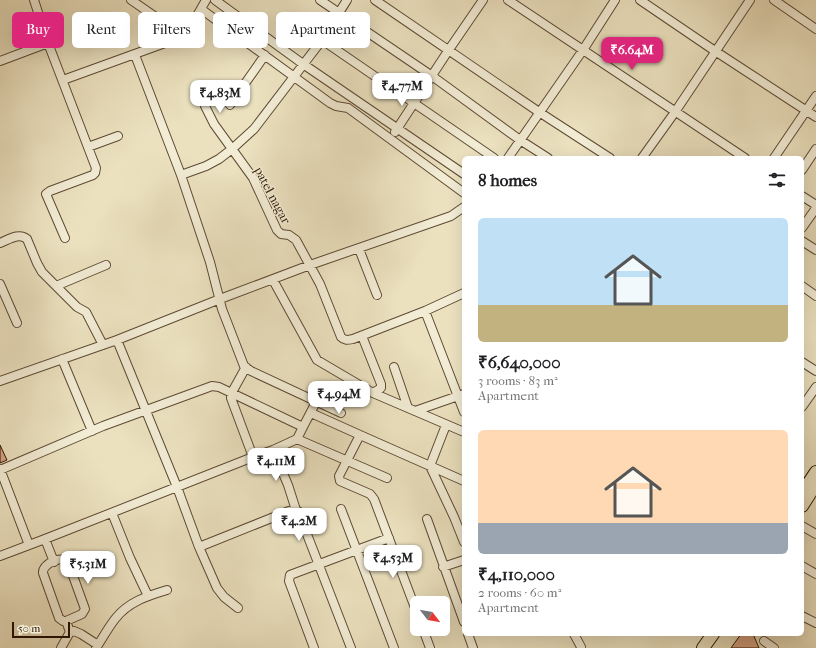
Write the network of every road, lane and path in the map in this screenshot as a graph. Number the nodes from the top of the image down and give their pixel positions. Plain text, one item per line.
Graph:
1 (34, 0) edge
2 (131, 0) edge
3 (206, 0) edge
4 (215, 0) edge
5 (320, 0) edge
6 (347, 0) edge
7 (374, 0) edge
8 (483, 0) edge
9 (508, 0) edge
10 (615, 0) edge
11 (640, 0) edge
12 (750, 0) edge
13 (774, 0) edge
14 (201, 8) junction
15 (38, 12) edge
16 (148, 12) edge
17 (199, 12) edge
18 (338, 12) edge
19 (340, 12) edge
20 (816, 29) edge
21 (370, 34) edge
22 (33, 48) edge
23 (50, 48) edge
24 (152, 48) edge
25 (316, 48) edge
26 (334, 48) edge
27 (583, 50) junction
28 (448, 51) junction
29 (715, 51) junction
30 (135, 55) junction
31 (266, 55) junction
32 (0, 61) edge
33 (303, 64) junction
34 (432, 76) junction
35 (294, 77) junction
36 (63, 80) junction
37 (199, 85) dead end
38 (816, 96) edge
39 (414, 103) junction
40 (230, 105) dead end
41 (807, 111) junction
42 (539, 112) junction
43 (675, 112) junction
44 (816, 117) edge
45 (397, 129) junction
46 (118, 136) dead end
47 (390, 139) junction
48 (520, 140) junction
49 (88, 147) junction
50 (232, 149) junction
51 (816, 149) edge
52 (491, 156) edge
53 (509, 156) edge
54 (545, 156) edge
55 (607, 156) edge
56 (643, 156) edge
57 (742, 156) edge
58 (775, 156) edge
59 (804, 167) edge
60 (462, 173) edge
61 (180, 175) junction
62 (462, 192) edge
63 (804, 197) edge
64 (816, 205) edge
65 (816, 208) edge
66 (462, 209) edge
67 (804, 225) edge
68 (64, 238) dead end
69 (804, 242) edge
70 (0, 243) edge
71 (359, 249) junction
72 (816, 250) edge
73 (106, 265) dead end
74 (310, 265) junction
75 (273, 280) junction
76 (0, 284) edge
77 (56, 286) junction
78 (804, 287) edge
79 (462, 294) edge
80 (377, 295) dead end
81 (816, 296) edge
82 (220, 298) junction
83 (425, 311) junction
84 (17, 323) dead end
85 (362, 336) junction
86 (117, 340) junction
87 (103, 345) junction
88 (62, 359) junction
89 (804, 363) edge
90 (246, 367) junction
91 (394, 367) dead end
92 (816, 371) edge
93 (0, 381) edge
94 (816, 387) edge
95 (374, 393) junction
96 (231, 394) junction
97 (461, 395) edge
98 (316, 402) junction
99 (804, 404) edge
100 (412, 409) junction
101 (145, 411) junction
102 (311, 413) junction
103 (341, 413) dead end
104 (446, 425) junction
105 (303, 427) junction
106 (92, 431) junction
107 (462, 431) edge
108 (360, 435) junction
109 (297, 439) junction
110 (273, 450) junction
111 (253, 456) junction
112 (346, 460) junction
113 (430, 466) junction
114 (0, 470) edge
115 (816, 472) edge
116 (387, 478) dead end
117 (462, 480) edge
118 (177, 487) junction
119 (811, 492) edge
120 (804, 503) edge
121 (341, 509) dead end
122 (296, 510) junction
123 (112, 513) junction
124 (427, 519) dead end
125 (804, 527) edge
126 (816, 534) edge
127 (462, 537) edge
128 (389, 538) junction
129 (45, 539) junction
130 (29, 545) junction
131 (199, 547) junction
132 (357, 550) junction
133 (0, 556) edge
134 (462, 561) edge
135 (54, 562) junction
136 (318, 565) junction
137 (443, 567) junction
138 (804, 567) edge
139 (816, 574) edge
140 (167, 590) dead end
141 (148, 596) junction
142 (411, 596) edge
143 (238, 608) dead end
144 (462, 617) edge
145 (804, 617) edge
146 (66, 621) junction
147 (816, 623) edge
148 (70, 632) junction
149 (426, 636) edge
150 (469, 636) edge
151 (575, 636) edge
152 (712, 637) edge
153 (764, 641) dead end
154 (97, 646) edge
155 (581, 647) dead end
156 (60, 648) edge
157 (314, 648) edge
158 (351, 648) edge
159 (394, 648) edge
160 (430, 648) edge
161 (473, 648) edge
162 (703, 648) edge
163 (774, 648) edge

1 - 15 street
2 - 16 street
3 - 14 street
4 - 33 street
5 - 18 street
6 - 19 street
7 - 28 street
8 - 28 street
9 - 27 street
10 - 27 street
11 - 29 street
12 - 29 street
13 - 20 street
14 - 17 street
14 - 31 street
21 - 34 street
22 - 32 street
23 - 36 street
24 - 30 street
25 - 33 street
26 - 39 street
27 - 42 street
27 - 43 street
28 - 34 street
28 - 42 street
29 - 41 street
29 - 43 street
30 - 36 street
30 - 61 street
31 - 35 street
31 - 40 street
33 - 35 street
33 - 45 street
34 - 39 street
34 - 48 street
35 - 47 street
35 - 50 street
36 - 49 street
37 - 50 street, patel nagar
38 - 41 street
39 - 45 street
39 - 52 street
41 - 44 street
41 - 58 street
42 - 48 street
42 - 55 street
43 - 56 street
43 - 57 street
45 - 47 street
45 - 60 street
46 - 49 street
47 - 62 street
48 - 53 street
48 - 54 street
49 - 68 street
50 - 61 street
50 - 74 street, patel nagar
51 - 59 street
61 - 82 street
63 - 64 street
65 - 67 street
66 - 71 street
69 - 72 street
70 - 77 street
71 - 74 street
71 - 80 street
73 - 77 street
74 - 75 street
74 - 85 street, patel nagar
75 - 82 street
75 - 95 street
76 - 84 street
77 - 87 street
78 - 81 street
79 - 83 street, patel nagar
82 - 86 street
82 - 90 street
83 - 85 street, patel nagar
83 - 97 street
85 - 95 street
86 - 87 street
86 - 101 street
87 - 88 street
88 - 93 street
88 - 106 street
89 - 92 street
90 - 96 street
90 - 98 street
91 - 100 street
94 - 99 street
95 - 100 street
96 - 101 street
96 - 105 street
96 - 111 street
97 - 100 street
98 - 102 street
98 - 103 street
100 - 104 street
101 - 106 street
101 - 118 street
102 - 105 street
102 - 108 street
104 - 107 street
104 - 113 street
105 - 109 street
106 - 114 street
108 - 112 street
108 - 113 street
109 - 110 street
109 - 112 street
110 - 111 street
110 - 122 street
111 - 118 street
112 - 116 street
112 - 128 street
113 - 117 street
113 - 127 street
114 - 130 street
115 - 119 main road
118 - 123 street
118 - 131 street
119 - 120 main road
121 - 132 street
122 - 131 street
122 - 136 street
123 - 129 street
123 - 141 street
124 - 137 street
125 - 126 street
128 - 132 street
128 - 142 street
129 - 130 street
129 - 135 street
130 - 133 street
131 - 143 street
132 - 136 street
132 - 159 street
134 - 137 street
135 - 146 street
135 - 146 street
136 - 157 street
136 - 158 street
137 - 144 street
138 - 139 street
140 - 141 street
141 - 154 street
145 - 147 street
146 - 148 street
148 - 154 street
148 - 156 street
149 - 160 street
150 - 161 street
151 - 155 street
152 - 162 main road
153 - 163 street

